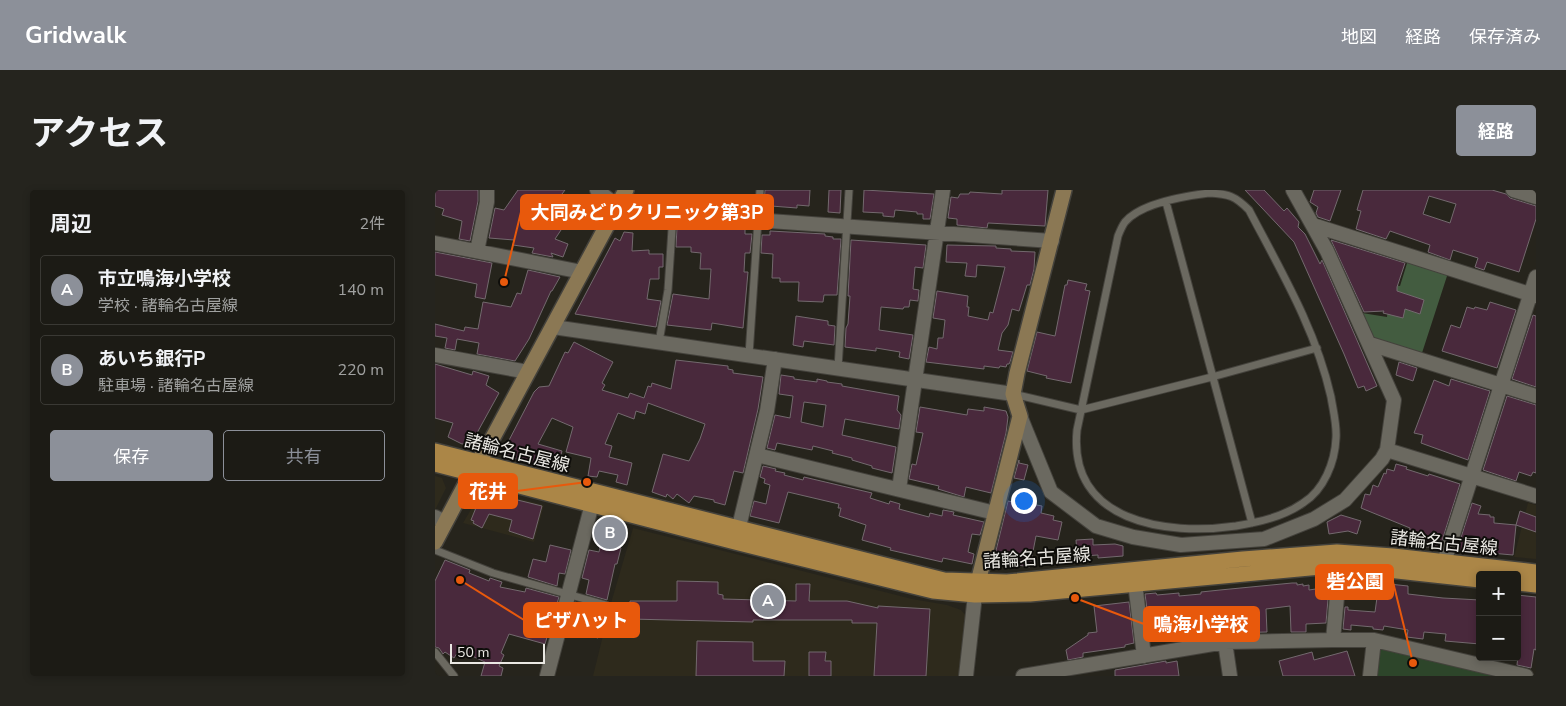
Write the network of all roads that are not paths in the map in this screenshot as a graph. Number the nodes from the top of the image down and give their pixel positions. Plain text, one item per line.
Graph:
1 (487, 190) edge
2 (597, 190) edge
3 (626, 190) edge
4 (760, 190) edge
5 (849, 190) edge
6 (943, 190) edge
7 (1064, 190) edge
8 (1293, 190) edge
9 (1513, 190) edge
10 (1227, 192) edge
11 (1536, 197) edge
12 (1166, 202) junction
13 (616, 208) junction
14 (673, 214) junction
15 (758, 221) junction
16 (1313, 225) junction
17 (847, 227) junction
18 (937, 232) junction
19 (1052, 240) junction
20 (435, 243) edge
21 (477, 251) junction
22 (582, 272) junction
23 (1536, 277) edge
24 (1533, 296) edge
25 (553, 327) junction
26 (659, 342) junction
27 (1370, 344) junction
28 (1317, 348) junction
29 (749, 355) junction
30 (435, 356) edge
31 (775, 359) junction
32 (838, 368) junction
33 (528, 372) junction
34 (1212, 377) junction
35 (915, 380) junction
36 (1501, 386) junction
37 (1013, 394) junction
38 (1536, 396) edge
39 (1081, 410) junction
40 (1020, 416) junction
41 (1387, 450) junction
42 (435, 451) edge
43 (757, 455) junction
44 (435, 464) edge
45 (474, 468) junction
46 (1472, 476) junction
47 (899, 489) junction
48 (1536, 496) edge
49 (593, 504) junction
50 (995, 513) junction
51 (440, 519) edge
52 (1252, 523) junction
53 (737, 535) junction
54 (435, 542) edge
55 (435, 550) edge
56 (1444, 562) junction
57 (1342, 565) junction
58 (1536, 572) edge
59 (1476, 580) edge
60 (1135, 583) junction
61 (1521, 583) edge
62 (1536, 585) edge
63 (977, 588) junction
64 (568, 594) junction
65 (606, 605) dead end
66 (1333, 640) junction
67 (1374, 640) junction
68 (1225, 642) junction
69 (435, 652) edge
70 (1144, 656) junction
71 (454, 676) edge
72 (547, 676) edge
73 (966, 676) edge
74 (1023, 676) edge
75 (1230, 676) edge
76 (1370, 676) edge
77 (1526, 676) edge

1 - 21 street
2 - 13 street
3 - 13 street
4 - 15 lane
5 - 17 lane
6 - 18 street
7 - 19 street
8 - 16 street
9 - 11 street
10 - 12 lane
10 - 28 lane
12 - 34 lane
12 - 39 lane
13 - 14 street
13 - 22 street
14 - 15 street
14 - 26 lane
15 - 17 street
15 - 29 lane
16 - 24 street
16 - 27 street
17 - 18 street
17 - 32 lane
18 - 19 street
18 - 35 street
19 - 37 street
20 - 21 street
21 - 22 street
22 - 25 street
23 - 24 street
24 - 36 street
25 - 26 street
25 - 33 street
26 - 29 street
27 - 36 street
27 - 41 street
28 - 34 lane
28 - 52 lane
29 - 31 street
30 - 33 street
31 - 32 street
31 - 43 street
32 - 35 street
33 - 45 street
34 - 39 lane
34 - 52 lane
35 - 37 street
35 - 47 street
36 - 38 street
36 - 46 street
37 - 39 lane
37 - 40 street
39 - 52 lane
40 - 41 street
40 - 50 street
41 - 46 street
42 - 45 main road, 諸輪名古屋線
43 - 47 street
43 - 53 street
44 - 45 main road, 諸輪名古屋線
45 - 49 main road, 諸輪名古屋線
45 - 51 street
45 - 53 main road, 諸輪名古屋線
46 - 48 street
46 - 56 street
47 - 50 street
49 - 53 main road, 諸輪名古屋線
49 - 64 street
50 - 63 street
51 - 54 street
53 - 63 main road, 諸輪名古屋線
55 - 64 lane
56 - 58 main road, 諸輪名古屋線
56 - 63 main road, 諸輪名古屋線
57 - 59 main road, 諸輪名古屋線
57 - 60 main road, 諸輪名古屋線
57 - 66 street
60 - 63 main road, 諸輪名古屋線
60 - 70 street
61 - 62 main road
63 - 73 street
64 - 65 lane
64 - 72 street
66 - 67 street
66 - 68 street
67 - 76 street
67 - 77 street
68 - 70 street
68 - 75 street
69 - 71 lane
70 - 74 street

